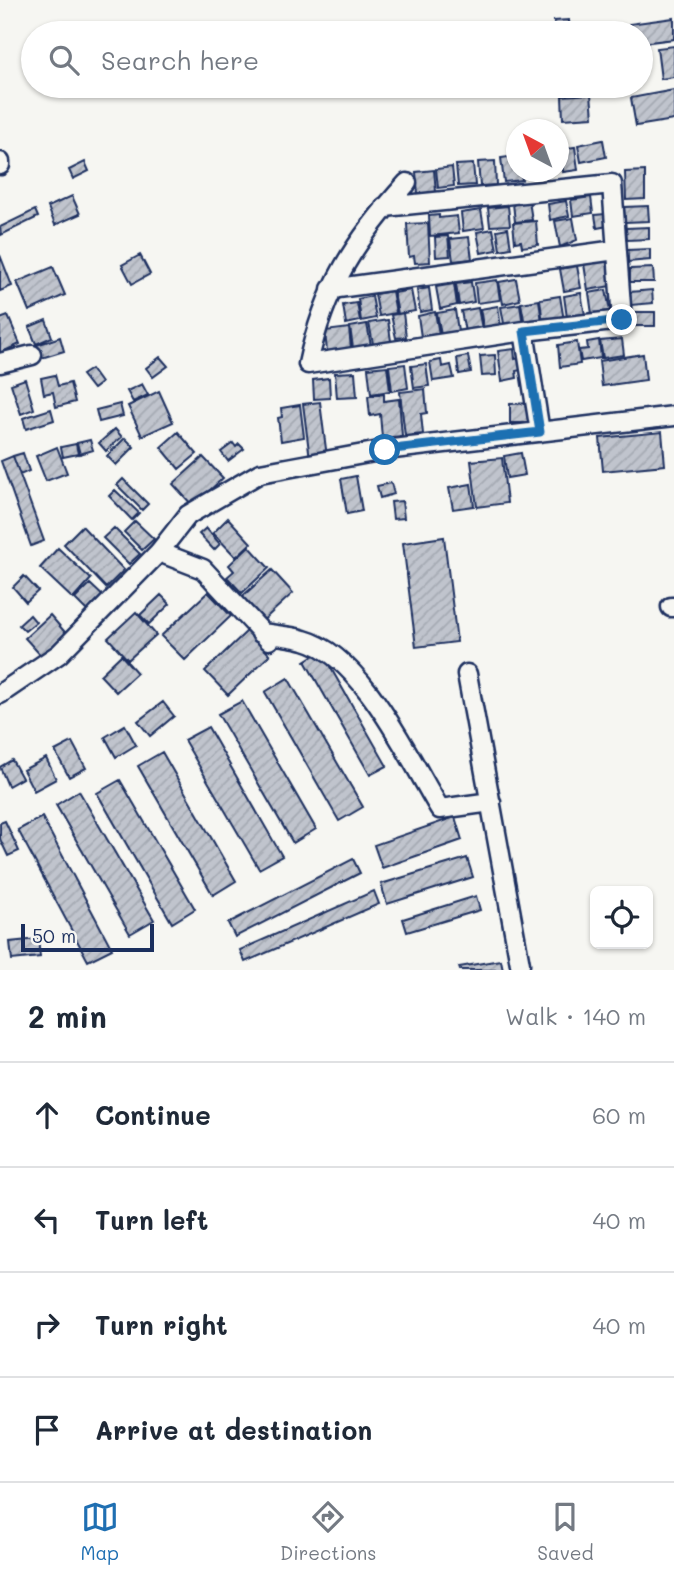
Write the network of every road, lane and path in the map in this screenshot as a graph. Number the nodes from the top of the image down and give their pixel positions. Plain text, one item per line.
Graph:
1 (407, 183) dead end
2 (385, 207) junction
3 (616, 250) junction
4 (331, 289) junction
5 (524, 331) junction
6 (32, 355) dead end
7 (0, 363) edge
8 (674, 416) edge
9 (540, 432) junction
10 (159, 552) junction
11 (261, 633) junction
12 (276, 647) dead end
13 (467, 674) dead end
14 (0, 694) edge
15 (491, 802) junction
16 (520, 964) dead end

1 - 2 street
2 - 3 street
2 - 4 street
3 - 4 street
3 - 5 street
4 - 5 street
5 - 9 street
6 - 7 street
8 - 9 street
9 - 10 street
10 - 11 street
10 - 14 street
11 - 12 street
11 - 15 street
13 - 15 street
15 - 16 street

